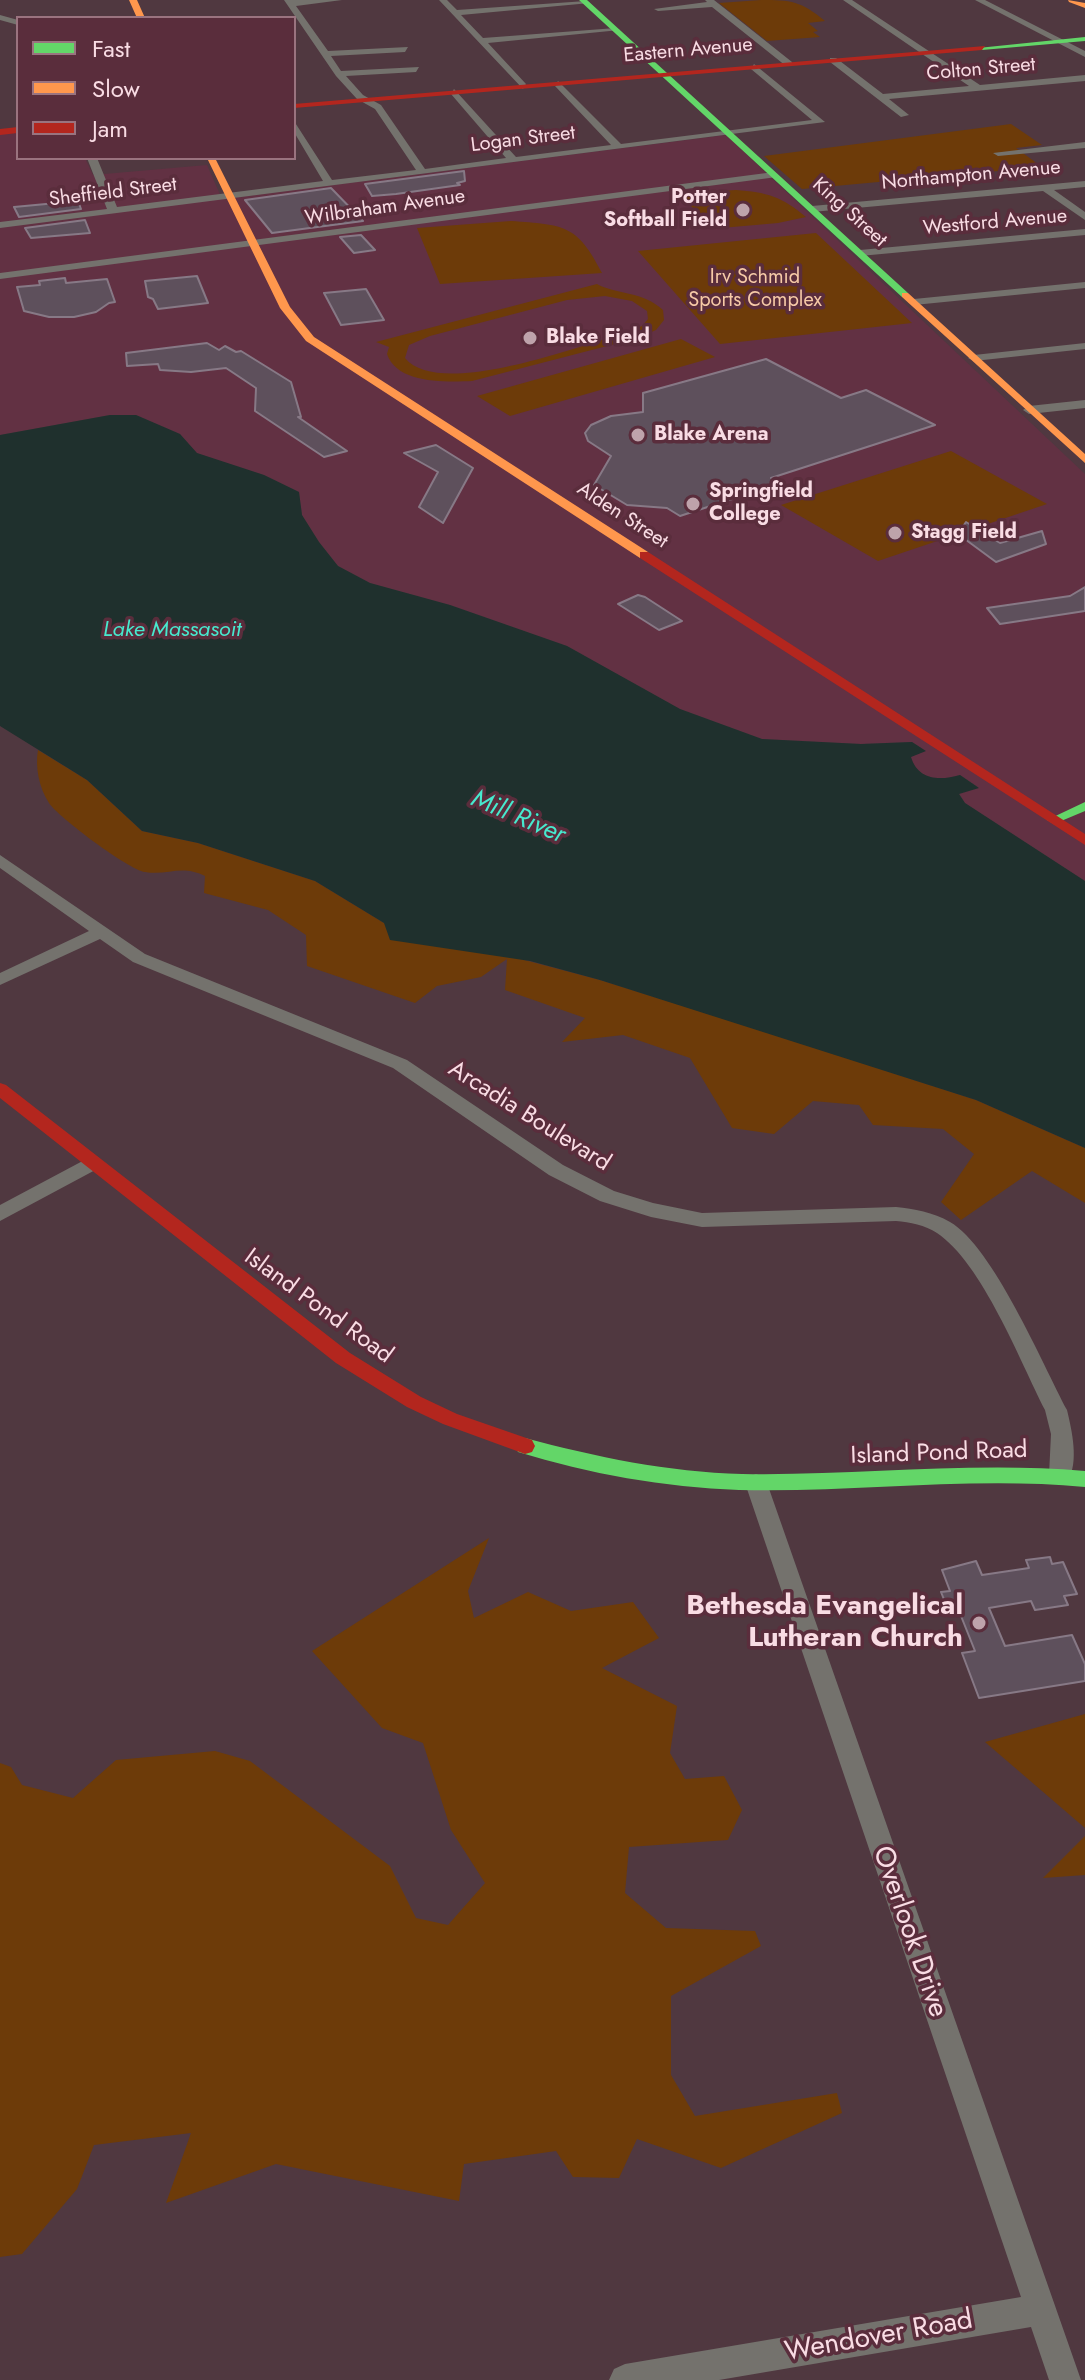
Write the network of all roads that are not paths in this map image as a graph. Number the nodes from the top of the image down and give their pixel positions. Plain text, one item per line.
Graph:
1 (338, 0) edge
2 (443, 0) edge
3 (847, 0) edge
4 (979, 0) edge
5 (1072, 0) edge
6 (289, 2) edge
7 (584, 2) edge
8 (712, 2) edge
9 (1085, 6) edge
10 (658, 9) dead end
11 (455, 13) junction
12 (616, 30) junction
13 (1085, 39) edge
14 (481, 41) junction
15 (1062, 41) junction
16 (405, 49) dead end
17 (925, 52) junction
18 (326, 54) junction
19 (1085, 54) edge
20 (833, 60) junction
21 (789, 64) junction
22 (754, 67) junction
23 (416, 69) dead end
24 (339, 74) junction
25 (665, 75) junction
26 (1085, 78) edge
27 (558, 84) junction
28 (523, 86) junction
29 (978, 88) junction
30 (454, 92) junction
31 (881, 97) junction
32 (366, 100) junction
33 (296, 106) edge
34 (904, 115) dead end
35 (296, 127) edge
36 (728, 132) junction
37 (1085, 145) edge
38 (617, 146) junction
39 (998, 153) dead end
40 (512, 159) junction
41 (93, 160) edge
42 (212, 160) edge
43 (422, 171) junction
44 (774, 175) junction
45 (329, 183) junction
46 (1085, 184) edge
47 (1045, 188) junction
48 (230, 196) junction
49 (812, 209) junction
50 (113, 211) junction
51 (1085, 217) edge
52 (0, 225) edge
53 (1085, 232) edge
54 (254, 243) junction
55 (860, 253) junction
56 (0, 276) edge
57 (1085, 285) edge
58 (1065, 290) junction
59 (1085, 292) edge
60 (917, 305) junction
61 (1085, 346) edge
62 (974, 358) junction
63 (1085, 404) edge
64 (1029, 410) junction
65 (1085, 460) edge
66 (1085, 806) edge
67 (1054, 820) junction
68 (1085, 841) edge
69 (0, 860) edge
70 (101, 932) junction
71 (0, 980) edge
72 (0, 1089) edge
73 (92, 1163) junction
74 (0, 1214) edge
75 (1060, 1475) junction
76 (1085, 1479) edge
77 (756, 1483) junction
78 (1085, 1490) edge
79 (1038, 2310) junction
80 (625, 2380) edge
81 (1065, 2380) edge

1 - 6 street
2 - 11 street
3 - 17 street
4 - 15 street
5 - 9 street
6 - 18 street
7 - 11 street
7 - 12 street, King Street
8 - 10 street
8 - 21 street
11 - 14 street
12 - 14 street
12 - 25 street, King Street
13 - 15 street, Eastern Avenue
14 - 28 street
15 - 17 street, Eastern Avenue
15 - 19 street
16 - 18 street
17 - 20 street, Eastern Avenue
17 - 29 street
18 - 24 street
20 - 21 street, Eastern Avenue
20 - 31 street
21 - 22 street, Eastern Avenue
22 - 25 street, Eastern Avenue
22 - 36 street, Logan Street
23 - 24 street
24 - 32 street
25 - 27 street, Eastern Avenue
25 - 36 street, King Street
26 - 29 street, Colton Street
27 - 28 street, Eastern Avenue
27 - 38 street
28 - 30 street, Eastern Avenue
29 - 31 street, Colton Street
30 - 32 street, Eastern Avenue
30 - 40 street
31 - 34 street
32 - 33 street, Eastern Avenue
32 - 43 street
35 - 45 street
36 - 38 street, Logan Street
36 - 44 street, King Street
37 - 39 street
38 - 40 street, Logan Street
40 - 43 street, Logan Street
41 - 50 street
42 - 48 street, Alden Street
43 - 45 street, Logan Street
44 - 49 street, King Street
44 - 54 street, Wilbraham Avenue
45 - 48 street, Logan Street
46 - 47 street, Northampton Avenue
47 - 49 street, Northampton Avenue
47 - 51 street
48 - 50 street, Sheffield Street
48 - 54 street, Alden Street
49 - 55 street, King Street
50 - 52 street, Sheffield Street
53 - 55 street, Westford Avenue
54 - 56 street, Wilbraham Avenue
54 - 67 street, Alden Street
55 - 60 street, King Street
57 - 58 street
58 - 59 street
58 - 60 street
60 - 62 street, King Street
61 - 62 street
62 - 64 street, King Street
63 - 64 street
64 - 65 street, King Street
66 - 67 street
67 - 68 street, Alden Street
69 - 70 street, Arcadia Boulevard
70 - 71 street
70 - 75 street, Arcadia Boulevard
72 - 73 street, Island Pond Road
73 - 74 street
73 - 77 street, Island Pond Road
75 - 76 street, Island Pond Road
75 - 77 street, Island Pond Road
75 - 78 street
77 - 79 street, Overlook Drive
79 - 80 street, Wendover Road
79 - 81 street, Overlook Drive

